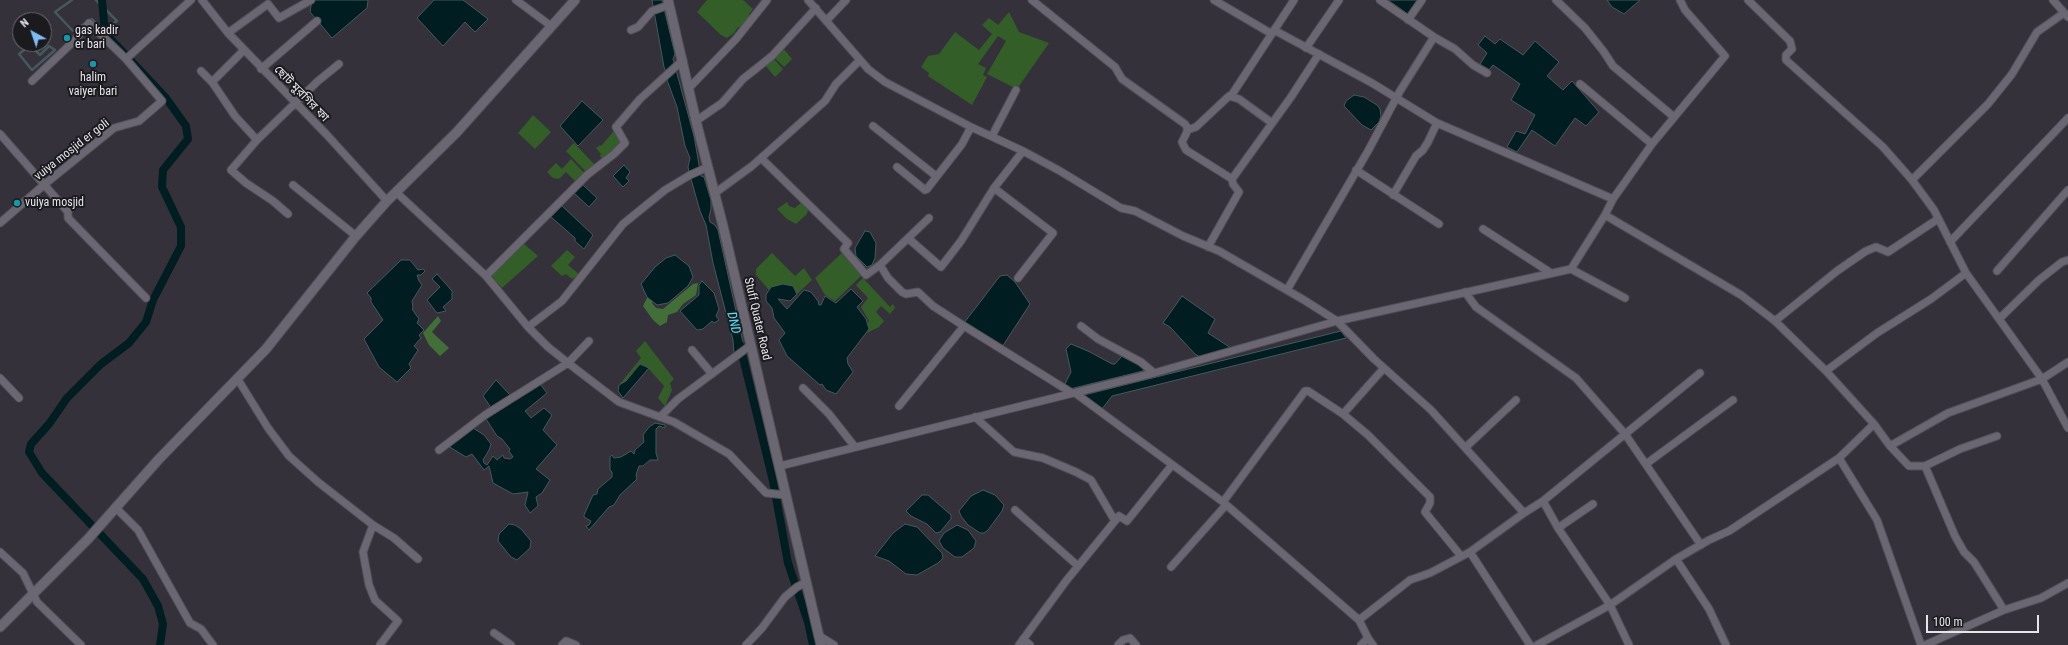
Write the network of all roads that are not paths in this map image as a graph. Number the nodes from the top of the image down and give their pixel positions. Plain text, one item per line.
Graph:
1 (191, 0) edge
2 (202, 0) edge
3 (311, 0) edge
4 (516, 0) edge
5 (575, 0) edge
6 (768, 0) edge
7 (808, 0) edge
8 (846, 0) edge
9 (1214, 0) edge
10 (1294, 0) edge
11 (1339, 0) edge
12 (1380, 0) edge
13 (1422, 0) edge
14 (1556, 0) edge
15 (1680, 0) edge
16 (1748, 0) edge
17 (2053, 0) edge
18 (1037, 1) edge
19 (667, 4) edge
20 (817, 4) edge
21 (2066, 15) edge
22 (827, 20) junction
23 (1408, 20) junction
24 (317, 21) dead end
25 (551, 26) junction
26 (631, 30) dead end
27 (1273, 32) junction
28 (228, 33) junction
29 (1434, 37) junction
30 (1306, 48) junction
31 (244, 50) junction
32 (1319, 54) junction
33 (126, 59) junction
34 (860, 60) junction
35 (679, 63) junction
36 (339, 64) dead end
37 (261, 69) junction
38 (201, 71) dead end
39 (1487, 73) dead end
40 (32, 82) dead end
41 (212, 82) junction
42 (1580, 84) dead end
43 (689, 88) junction
44 (1016, 90) dead end
45 (1232, 96) junction
46 (1397, 98) junction
47 (295, 105) junction
48 (1674, 116) junction
49 (2068, 118) edge
50 (696, 121) junction
51 (1272, 123) junction
52 (1437, 123) junction
53 (873, 126) dead end
54 (971, 127) junction
55 (1187, 130) junction
56 (0, 134) edge
57 (992, 136) junction
58 (258, 140) junction
59 (1652, 144) junction
60 (1023, 151) junction
61 (761, 158) junction
62 (897, 167) dead end
63 (704, 169) junction
64 (1356, 170) junction
65 (936, 176) junction
66 (1232, 179) junction
67 (1912, 180) junction
68 (45, 184) junction
69 (293, 185) dead end
70 (994, 188) junction
71 (2068, 190) edge
72 (397, 193) junction
73 (715, 193) junction
74 (1393, 195) junction
75 (1613, 199) junction
76 (387, 202) junction
77 (288, 214) dead end
78 (1605, 215) junction
79 (929, 218) dead end
80 (1938, 219) junction
81 (0, 223) edge
82 (1439, 224) dead end
83 (1483, 229) dead end
84 (356, 236) junction
85 (909, 239) junction
86 (1950, 242) junction
87 (1208, 247) junction
88 (2068, 260) edge
89 (880, 265) junction
90 (1571, 269) junction
91 (1997, 271) dead end
92 (1551, 273) junction
93 (1966, 273) junction
94 (486, 276) junction
95 (1018, 278) dead end
96 (1287, 290) junction
97 (1465, 292) junction
98 (146, 298) dead end
99 (1625, 298) dead end
100 (1999, 319) junction
101 (1336, 321) junction
102 (1775, 321) junction
103 (964, 326) junction
104 (1080, 326) dead end
105 (528, 327) junction
106 (589, 341) dead end
107 (748, 347) junction
108 (692, 350) dead end
109 (2068, 362) edge
110 (568, 363) junction
111 (1384, 368) junction
112 (1826, 371) junction
113 (1154, 373) junction
114 (1700, 373) dead end
115 (712, 374) junction
116 (0, 378) edge
117 (237, 378) junction
118 (2042, 378) junction
119 (803, 388) dead end
120 (1074, 393) junction
121 (19, 398) dead end
122 (1516, 400) dead end
123 (1733, 400) dead end
124 (899, 406) dead end
125 (1343, 414) junction
126 (660, 417) junction
127 (975, 418) junction
128 (1874, 424) junction
129 (2068, 428) edge
130 (1625, 434) junction
131 (1997, 436) dead end
132 (1890, 446) junction
133 (855, 447) junction
134 (1466, 447) junction
135 (439, 450) dead end
136 (1839, 458) junction
137 (1646, 464) junction
138 (1172, 465) junction
139 (780, 466) junction
140 (1925, 466) junction
141 (783, 494) junction
142 (1542, 501) junction
143 (1225, 504) junction
144 (1593, 504) dead end
145 (112, 510) junction
146 (1015, 510) dead end
147 (1524, 513) junction
148 (1115, 521) junction
149 (373, 524) junction
150 (1558, 528) junction
151 (1701, 545) junction
152 (0, 552) edge
153 (1470, 552) junction
154 (1461, 556) junction
155 (418, 559) dead end
156 (1676, 560) junction
157 (1078, 566) junction
158 (1171, 567) dead end
159 (2068, 583) edge
160 (798, 587) junction
161 (34, 593) junction
162 (1610, 605) junction
163 (2004, 610) junction
164 (1359, 620) junction
165 (0, 627) edge
166 (494, 633) dead end
167 (818, 635) junction
168 (1368, 638) junction
169 (1021, 642) edge
170 (81, 645) edge
171 (213, 645) edge
172 (380, 645) edge
173 (511, 645) edge
174 (562, 645) edge
175 (576, 645) edge
176 (746, 645) edge
177 (821, 645) edge
178 (834, 645) edge
179 (1030, 645) edge
180 (1118, 645) edge
181 (1136, 645) edge
182 (1361, 645) edge
183 (1374, 645) edge
184 (1530, 645) edge
185 (1537, 645) edge
186 (1629, 645) edge
187 (1726, 645) edge
188 (1921, 645) edge
189 (1925, 645) edge

1 - 33 street
2 - 28 street, ছোট মুরগির ফা
3 - 28 street
4 - 25 street
5 - 25 street
6 - 43 street
7 - 20 street
8 - 22 street
9 - 27 street
10 - 27 street
11 - 30 street
12 - 23 street
13 - 23 street
14 - 48 street
15 - 48 street
16 - 67 street
17 - 21 street
18 - 55 street
19 - 26 street
19 - 35 street, Stuff Quater Road
20 - 22 street
20 - 50 street
21 - 67 street
22 - 34 street
23 - 29 street
24 - 37 street
25 - 72 street
27 - 30 street
27 - 45 street
28 - 31 street, ছোট মুরগির ফা
29 - 39 street
29 - 46 street
30 - 32 street
31 - 37 street, ছোট মুরগির ফা
31 - 41 street
32 - 46 street
32 - 51 street
33 - 40 street
33 - 68 street, vuiya mosjid er goli
34 - 54 street
34 - 61 street
35 - 43 street, Stuff Quater Road
35 - 94 street
36 - 47 street
37 - 47 street, ছোট মুরগির ফা
38 - 41 street
41 - 58 street
42 - 59 street
43 - 50 street, Stuff Quater Road
44 - 57 street
45 - 51 street
45 - 55 street
46 - 52 street
46 - 64 street
47 - 58 street
47 - 76 street, ছোট মুরগির ফা
48 - 59 street
49 - 86 street
50 - 63 street, Stuff Quater Road
51 - 66 street
52 - 74 street
52 - 75 street
53 - 65 street
54 - 57 street
54 - 65 street
55 - 66 street
56 - 68 street
57 - 60 street
58 - 77 street
59 - 75 street
60 - 70 street
60 - 87 street
61 - 73 street
61 - 89 street
62 - 65 street
63 - 73 street, Stuff Quater Road
63 - 105 street
64 - 74 street
64 - 96 street
66 - 87 street
67 - 80 street
68 - 81 street, vuiya mosjid er goli
68 - 98 street
69 - 84 street
70 - 85 street
70 - 95 street
71 - 91 street
72 - 76 street
72 - 94 street
73 - 107 street, Stuff Quater Road
74 - 82 street
75 - 78 street
76 - 84 street
78 - 90 street
78 - 102 street
79 - 85 street
80 - 86 street
80 - 102 street
83 - 92 street
84 - 117 street
85 - 89 street
86 - 93 street
87 - 96 street
88 - 100 street
89 - 103 street
90 - 92 street
90 - 99 street
92 - 97 street
93 - 100 street
93 - 112 street
94 - 105 street
96 - 101 street
97 - 101 street
97 - 130 street
100 - 118 street
101 - 111 street
101 - 113 street
102 - 112 street
103 - 120 street
103 - 124 street
104 - 113 street
105 - 110 street
106 - 110 street
107 - 115 street
107 - 139 street, Stuff Quater Road
108 - 115 street
109 - 118 street
110 - 126 street
110 - 135 street
111 - 125 street
111 - 134 street
112 - 128 street
113 - 120 street
114 - 130 street
115 - 126 street
116 - 121 street
117 - 145 street
117 - 149 street
118 - 129 street
118 - 132 street
119 - 133 street
120 - 127 street
120 - 138 street
122 - 134 street
123 - 137 street
125 - 143 street
125 - 154 street
126 - 141 street
127 - 133 street
127 - 148 street
128 - 132 street
128 - 136 street
130 - 137 street
130 - 142 street
131 - 140 street
132 - 140 street
133 - 139 street
134 - 147 street
136 - 151 street
136 - 188 street
137 - 151 street
138 - 143 street
138 - 148 street
139 - 141 street, Stuff Quater Road
140 - 163 street
141 - 160 street, Stuff Quater Road
142 - 147 street
142 - 150 street
143 - 158 street
143 - 164 street
144 - 150 street
145 - 161 street
145 - 171 street
146 - 157 street
147 - 153 street
148 - 157 street
149 - 155 street
149 - 172 street
150 - 162 street
151 - 156 street
152 - 161 street
153 - 154 street
153 - 184 street
154 - 164 street
156 - 162 street
156 - 187 street
157 - 169 street
159 - 163 street
160 - 167 street, Stuff Quater Road
160 - 176 street
161 - 165 street
161 - 170 street
162 - 185 street
162 - 186 street
163 - 189 street
164 - 168 street
166 - 173 street
167 - 177 street, Stuff Quater Road
167 - 178 street
168 - 182 street
168 - 183 street
169 - 179 street
174 - 175 street
180 - 181 street

